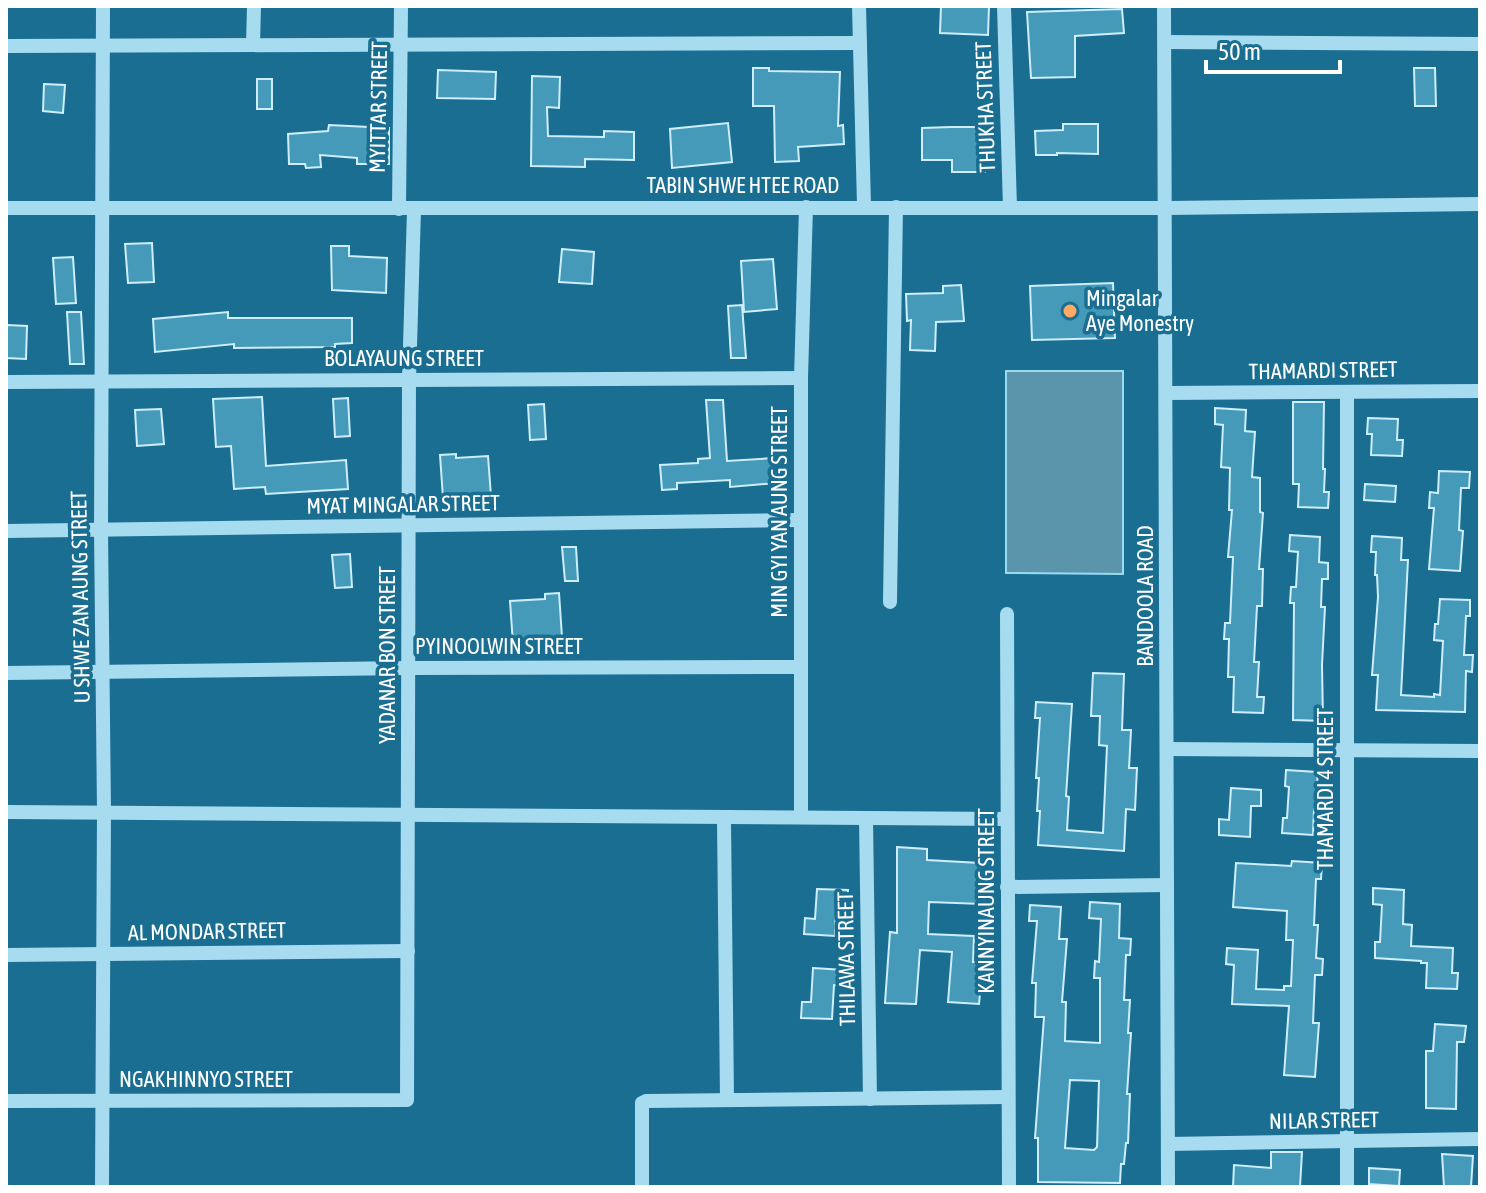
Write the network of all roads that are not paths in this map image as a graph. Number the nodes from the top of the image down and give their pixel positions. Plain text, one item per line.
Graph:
1 (103, 6) edge
2 (254, 6) edge
3 (401, 6) edge
4 (859, 6) edge
5 (1004, 6) edge
6 (1164, 6) edge
7 (1165, 42) junction
8 (860, 43) junction
9 (1480, 44) edge
10 (253, 45) junction
11 (401, 45) junction
12 (6, 46) edge
13 (104, 46) junction
14 (1480, 204) edge
15 (864, 206) junction
16 (806, 207) junction
17 (896, 207) junction
18 (6, 208) edge
19 (103, 208) junction
20 (1010, 208) junction
21 (1167, 208) junction
22 (406, 209) junction
23 (801, 378) junction
24 (409, 380) junction
25 (6, 382) edge
26 (103, 382) junction
27 (1480, 391) edge
28 (1347, 392) junction
29 (1167, 393) junction
30 (801, 520) junction
31 (409, 526) junction
32 (101, 530) junction
33 (6, 531) edge
34 (890, 602) dead end
35 (1007, 614) dead end
36 (801, 667) junction
37 (409, 668) junction
38 (103, 671) junction
39 (6, 673) edge
40 (1167, 749) junction
41 (1347, 750) junction
42 (1480, 751) edge
43 (6, 812) edge
44 (104, 812) junction
45 (408, 815) junction
46 (801, 817) junction
47 (866, 818) junction
48 (724, 819) junction
49 (1007, 819) junction
50 (1167, 885) junction
51 (1007, 887) junction
52 (408, 951) junction
53 (103, 954) junction
54 (6, 955) edge
55 (1008, 1097) junction
56 (870, 1099) junction
57 (407, 1100) joint
58 (727, 1100) junction
59 (6, 1101) edge
60 (102, 1101) junction
61 (1480, 1139) edge
62 (1347, 1141) junction
63 (1168, 1144) junction
64 (102, 1187) edge
65 (642, 1187) edge
66 (1009, 1187) edge
67 (1168, 1187) edge
68 (1347, 1187) edge

1 - 13 street, U SHWE ZAN AUNG STREET
2 - 10 street
3 - 11 street, MYITTAR STREET
4 - 8 street
5 - 20 street, THUKHA STREET
6 - 7 street, BANDOOLA ROAD
7 - 9 street
7 - 21 street, BANDOOLA ROAD
8 - 11 street
8 - 15 street
10 - 11 street
10 - 13 street
11 - 22 street, MYITTAR STREET
12 - 13 street
13 - 19 street, U SHWE ZAN AUNG STREET
14 - 21 street, TABIN SHWE HTEE ROAD
15 - 16 street, TABIN SHWE HTEE ROAD
15 - 17 street, TABIN SHWE HTEE ROAD
16 - 22 street, TABIN SHWE HTEE ROAD
16 - 23 street, MIN GYI YAN AUNG STREET
17 - 20 street, TABIN SHWE HTEE ROAD
17 - 34 street
18 - 19 street, TABIN SHWE HTEE ROAD
19 - 22 street, TABIN SHWE HTEE ROAD
19 - 26 street, U SHWE ZAN AUNG STREET
20 - 21 street, TABIN SHWE HTEE ROAD
21 - 29 street, BANDOOLA ROAD
22 - 24 street, YADANAR BON STREET
23 - 24 street, BOLAYAUNG STREET
23 - 30 street, MIN GYI YAN AUNG STREET
24 - 26 street, BOLAYAUNG STREET
24 - 31 street, YADANAR BON STREET
25 - 26 street, BOLAYAUNG STREET
26 - 32 street, U SHWE ZAN AUNG STREET
27 - 28 street, THAMARDI STREET
28 - 29 street, THAMARDI STREET
28 - 41 street, THAMARDI 4 STREET
29 - 40 street, BANDOOLA ROAD
30 - 31 street, MYAT MINGALAR STREET
30 - 36 street, MIN GYI YAN AUNG STREET
31 - 32 street, MYAT MINGALAR STREET
31 - 37 street, YADANAR BON STREET
32 - 33 street, MYAT MINGALAR STREET
32 - 38 street, U SHWE ZAN AUNG STREET
35 - 49 street, KANNYINAUNG STREET
36 - 37 street, PYINOOLWIN STREET
36 - 46 street, MIN GYI YAN AUNG STREET
37 - 38 street, PYINOOLWIN STREET
37 - 45 street, YADANAR BON STREET
38 - 39 street, PYINOOLWIN STREET
38 - 44 street, U SHWE ZAN AUNG STREET
40 - 41 street
40 - 50 street, BANDOOLA ROAD
41 - 42 street
41 - 62 street, THAMARDI 4 STREET
43 - 44 street
44 - 45 street
44 - 53 street, U SHWE ZAN AUNG STREET
45 - 48 street
45 - 52 street, YADANAR BON STREET
46 - 47 street
46 - 48 street
47 - 49 street
47 - 56 street, THILAWA STREET
48 - 58 street
49 - 51 street, KANNYINAUNG STREET
50 - 51 street
50 - 63 street, BANDOOLA ROAD
51 - 55 street, KANNYINAUNG STREET
52 - 53 street, AL MONDAR STREET
52 - 57 street, YADANAR BON STREET
53 - 54 street, AL MONDAR STREET
53 - 60 street, U SHWE ZAN AUNG STREET
55 - 56 street
55 - 66 street, KANNYINAUNG STREET
56 - 58 street
57 - 60 street, NGAKHINNYO STREET
58 - 65 street
59 - 60 street, NGAKHINNYO STREET
60 - 64 street, U SHWE ZAN AUNG STREET
61 - 62 street, NILAR STREET
62 - 63 street, NILAR STREET
62 - 68 street, THAMARDI 4 STREET
63 - 67 street, BANDOOLA ROAD

